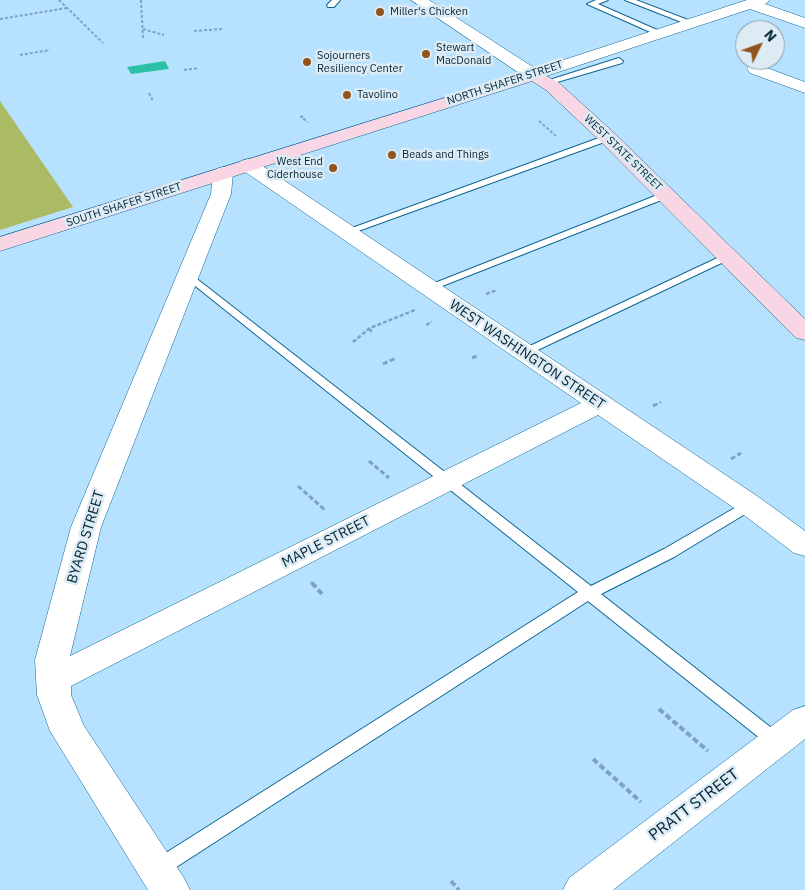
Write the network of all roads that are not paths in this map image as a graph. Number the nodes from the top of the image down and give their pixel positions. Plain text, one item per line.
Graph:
1 (419, 0) edge
2 (604, 0) edge
3 (629, 0) edge
4 (756, 2) edge
5 (692, 23) junction
6 (805, 23) edge
7 (660, 33) junction
8 (619, 61) dead end
9 (759, 70) edge
10 (540, 78) junction
11 (805, 88) edge
12 (607, 138) junction
13 (236, 169) junction
14 (665, 195) junction
15 (346, 232) junction
16 (0, 244) edge
17 (728, 256) junction
18 (188, 275) junction
19 (428, 288) junction
20 (805, 333) edge
21 (523, 352) junction
22 (599, 404) junction
23 (448, 481) junction
24 (750, 505) junction
25 (805, 546) edge
26 (588, 594) junction
27 (52, 680) junction
28 (805, 720) edge
29 (777, 742) junction
30 (163, 880) edge
31 (583, 890) edge

1 - 10 street, WEST STATE STREET
2 - 7 lane
3 - 5 lane
4 - 5 street, NORTH SHAFER STREET
4 - 6 street
5 - 7 street, NORTH SHAFER STREET
7 - 10 street, NORTH SHAFER STREET
8 - 10 lane
9 - 11 street
10 - 12 street, WEST STATE STREET
10 - 13 street, NORTH SHAFER STREET
12 - 14 street, WEST STATE STREET
12 - 15 lane
13 - 15 street, WEST WASHINGTON STREET
13 - 16 street, SOUTH SHAFER STREET
13 - 18 street, BYARD STREET
14 - 17 street, WEST STATE STREET
14 - 19 lane
15 - 19 street, WEST WASHINGTON STREET
17 - 20 street, WEST STATE STREET
17 - 21 lane
18 - 23 lane
18 - 27 street, BYARD STREET
19 - 21 street, WEST WASHINGTON STREET
21 - 22 street, WEST WASHINGTON STREET
22 - 23 street, MAPLE STREET
22 - 24 street, WEST WASHINGTON STREET
23 - 26 lane
23 - 27 street, MAPLE STREET
24 - 25 street, WEST WASHINGTON STREET
24 - 26 lane
26 - 29 lane
26 - 30 lane
27 - 30 street, BYARD STREET
28 - 29 street, PRATT STREET
29 - 31 street, PRATT STREET

